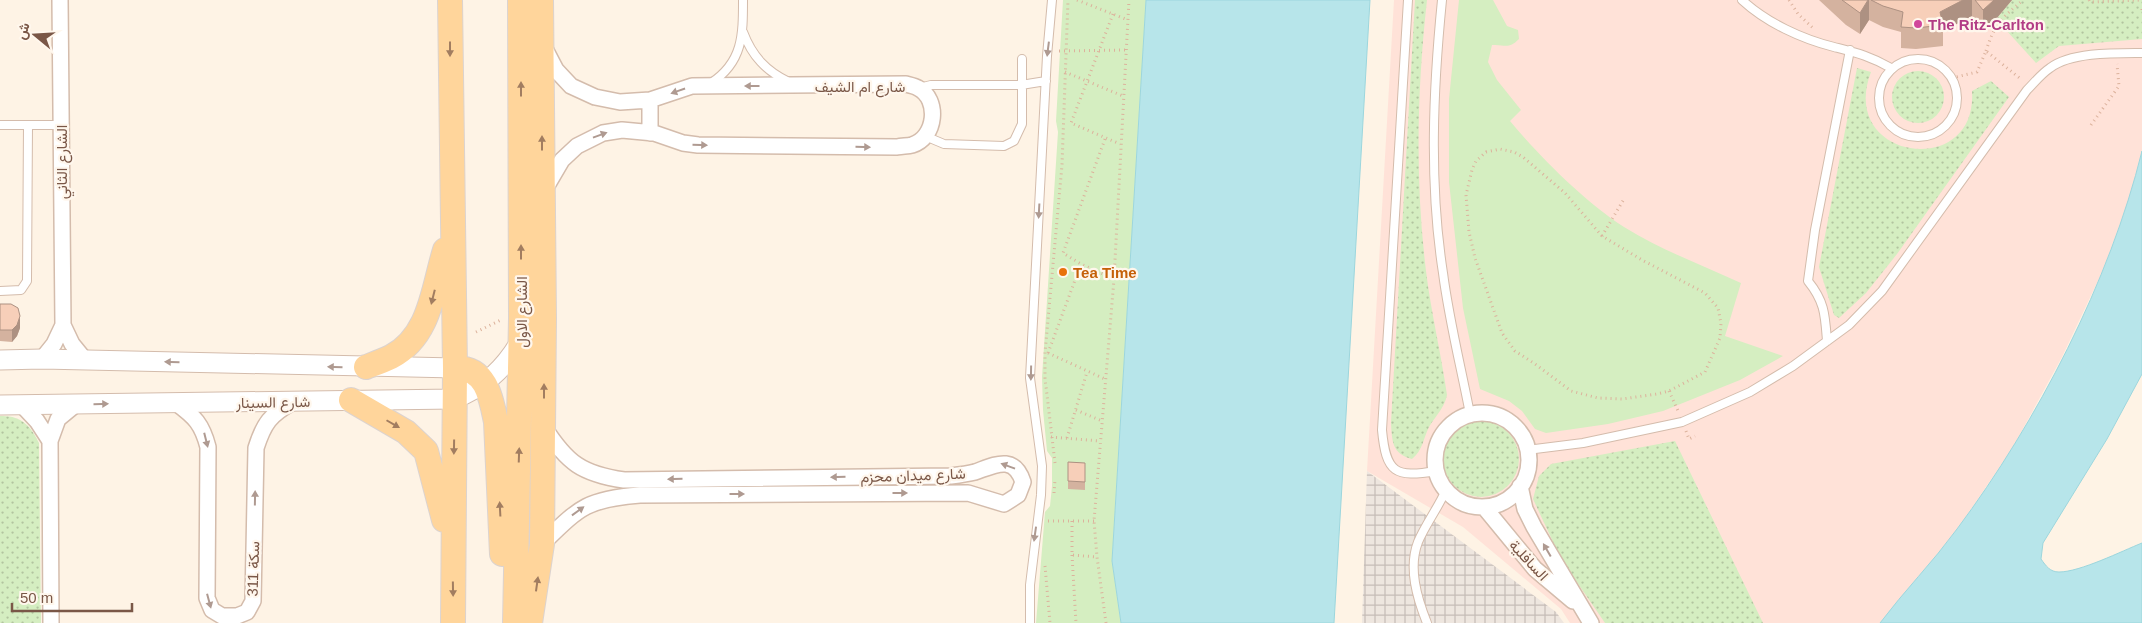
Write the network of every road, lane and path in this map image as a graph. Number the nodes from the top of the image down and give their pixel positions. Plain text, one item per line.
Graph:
1 (60, 0) edge
2 (450, 0) edge
3 (520, 0) edge
4 (541, 0) edge
5 (743, 0) edge
6 (1052, 0) edge
7 (1068, 0) edge
8 (1079, 0) edge
9 (1129, 0) edge
10 (1408, 0) edge
11 (1442, 0) edge
12 (1742, 0) edge
13 (1790, 0) edge
14 (2023, 0) edge
15 (2089, 0) edge
16 (2142, 0) edge
17 (1114, 14) junction
18 (1128, 20) junction
19 (743, 32) junction
20 (542, 43) junction
21 (1833, 47) junction
22 (1099, 50) junction
23 (1126, 50) junction
24 (1850, 50) junction
25 (1047, 51) junction
26 (1066, 51) junction
27 (1986, 51) junction
28 (2142, 53) edge
29 (2116, 54) junction
30 (1022, 59) dead end
31 (1891, 68) junction
32 (1065, 72) junction
33 (1952, 78) junction
34 (1046, 82) junction
35 (1086, 82) junction
36 (1021, 85) junction
37 (707, 86) junction
38 (804, 86) junction
39 (2030, 87) junction
40 (919, 88) junction
41 (1123, 96) junction
42 (650, 100) junction
43 (0, 125) edge
44 (28, 125) junction
45 (61, 125) junction
46 (2091, 125) dead end
47 (650, 132) junction
48 (925, 136) junction
49 (1105, 139) junction
50 (1120, 144) junction
51 (543, 192) junction
52 (1624, 199) dead end
53 (452, 234) junction
54 (1602, 236) junction
55 (1081, 264) junction
56 (1114, 279) junction
57 (0, 291) edge
58 (506, 317) dead end
59 (63, 325) junction
60 (476, 332) dead end
61 (521, 340) junction
62 (1827, 341) junction
63 (1047, 353) junction
64 (42, 359) junction
65 (0, 360) edge
66 (85, 360) junction
67 (366, 367) junction
68 (454, 368) junction
69 (1087, 372) junction
70 (1106, 380) junction
71 (485, 383) junction
72 (454, 399) junction
73 (351, 400) junction
74 (293, 402) junction
75 (176, 403) junction
76 (21, 404) junction
77 (0, 405) edge
78 (75, 405) junction
79 (1076, 410) junction
80 (1470, 414) junction
81 (1102, 421) junction
82 (544, 426) junction
83 (1052, 436) junction
84 (1068, 438) junction
85 (50, 441) junction
86 (1100, 441) junction
87 (1040, 442) junction
88 (1527, 450) junction
89 (1055, 468) dead end
90 (1436, 470) junction
91 (1055, 478) dead end
92 (1520, 486) junction
93 (1446, 490) junction
94 (1054, 496) dead end
95 (1484, 507) junction
96 (1051, 516) dead end
97 (1072, 521) dead end
98 (1049, 529) dead end
99 (542, 544) junction
100 (453, 555) junction
101 (1072, 555) junction
102 (1097, 557) junction
103 (1046, 558) dead end
104 (1580, 607) junction
105 (520, 618) edge
106 (51, 623) edge
107 (453, 623) edge
108 (1030, 623) edge
109 (1050, 623) edge
110 (1076, 623) edge
111 (1106, 623) edge
112 (1427, 623) edge
113 (1591, 623) edge

1 - 45 street, الشارع الثاني
2 -> 53 main road
61 -> 3 main road, الشارع الاول
4 - 20 main road
5 - 19 lane
6 -> 25 lane
7 - 26 path
8 - 17 path
9 - 18 path
10 - 90 lane
11 - 80 lane
12 - 21 lane
13 - 21 path
14 - 27 path
15 - 16 path
17 - 18 path
17 - 22 path
18 - 23 path
19 - 37 lane
19 - 38 lane
20 - 42 street, شارع ام الشيف
51 -> 20 main road
21 - 24 lane
22 - 23 path
22 - 26 path
22 - 35 path
23 - 41 path
24 - 31 lane
24 - 62 lane
25 - 26 path
25 - 34 lane
26 - 32 path
27 - 33 path
27 - 39 path
28 - 29 lane
29 - 39 lane
29 - 46 path
30 - 36 lane
31 - 33 lane
31 - 33 lane
32 - 35 path
32 - 63 path
34 - 36 lane
34 -> 87 lane
35 - 41 path
35 - 49 path
36 - 40 lane
36 - 48 lane
38 -> 37 street, شارع ام الشيف
37 -> 42 street, شارع ام الشيف
38 - 40 street, شارع ام الشيف
39 - 62 lane
40 - 48 street, شارع ام الشيف
41 - 50 path
42 - 47 street
43 - 44 lane
44 - 45 lane
44 - 57 lane
45 - 59 street, الشارع الثاني
47 -> 48 street
51 -> 47 street
49 - 50 path
49 - 55 path
50 - 56 path
82 -> 51 main road
52 - 54 path
53 -> 67 main road
53 - 68 main road
54 - 54 path
55 - 56 path
55 - 63 path
56 - 70 path
58 - 60 path
59 - 64 street, الشارع الثاني
59 - 66 street, الشارع الثاني
61 - 71 street, شارع السينار
105 -> 61 main road, الشارع الاول
62 - 88 lane
63 - 69 path
63 - 83 path
64 - 65 street
64 - 66 street
67 -> 66 street
67 - 68 street
68 - 71 main road
68 - 72 main road
69 - 70 path
69 - 79 path
70 - 81 path
71 - 72 street, شارع السينار
105 -> 71 main road
72 - 73 street, شارع السينار
72 -> 100 main road
73 - 74 street, شارع السينار
73 -> 100 main road
74 - 75 street, شارع السينار
75 -> 74 street, سكة 311
78 -> 75 street, شارع السينار
76 - 77 street, شارع السينار
76 - 78 street, شارع السينار
76 - 85 street
78 - 85 street
79 - 81 path
79 - 84 path
80 - 88 street
80 - 90 street
81 - 86 path
82 - 99 main road
99 -> 82 street, شارع ميدان محزم
83 - 84 path
83 - 87 path
83 - 89 path
84 - 86 path
85 - 106 street
86 - 102 path
87 -> 108 lane
88 - 92 street
90 - 93 street
91 - 94 path
92 - 95 street
104 -> 92 street, السافلية
93 - 95 street
93 - 112 lane
95 - 104 street, السافلية
96 - 98 path
97 - 101 path
105 -> 99 main road
100 -> 107 main road
101 - 102 path
101 - 110 path
102 - 111 path
103 - 109 path
104 - 113 street, السافلية

